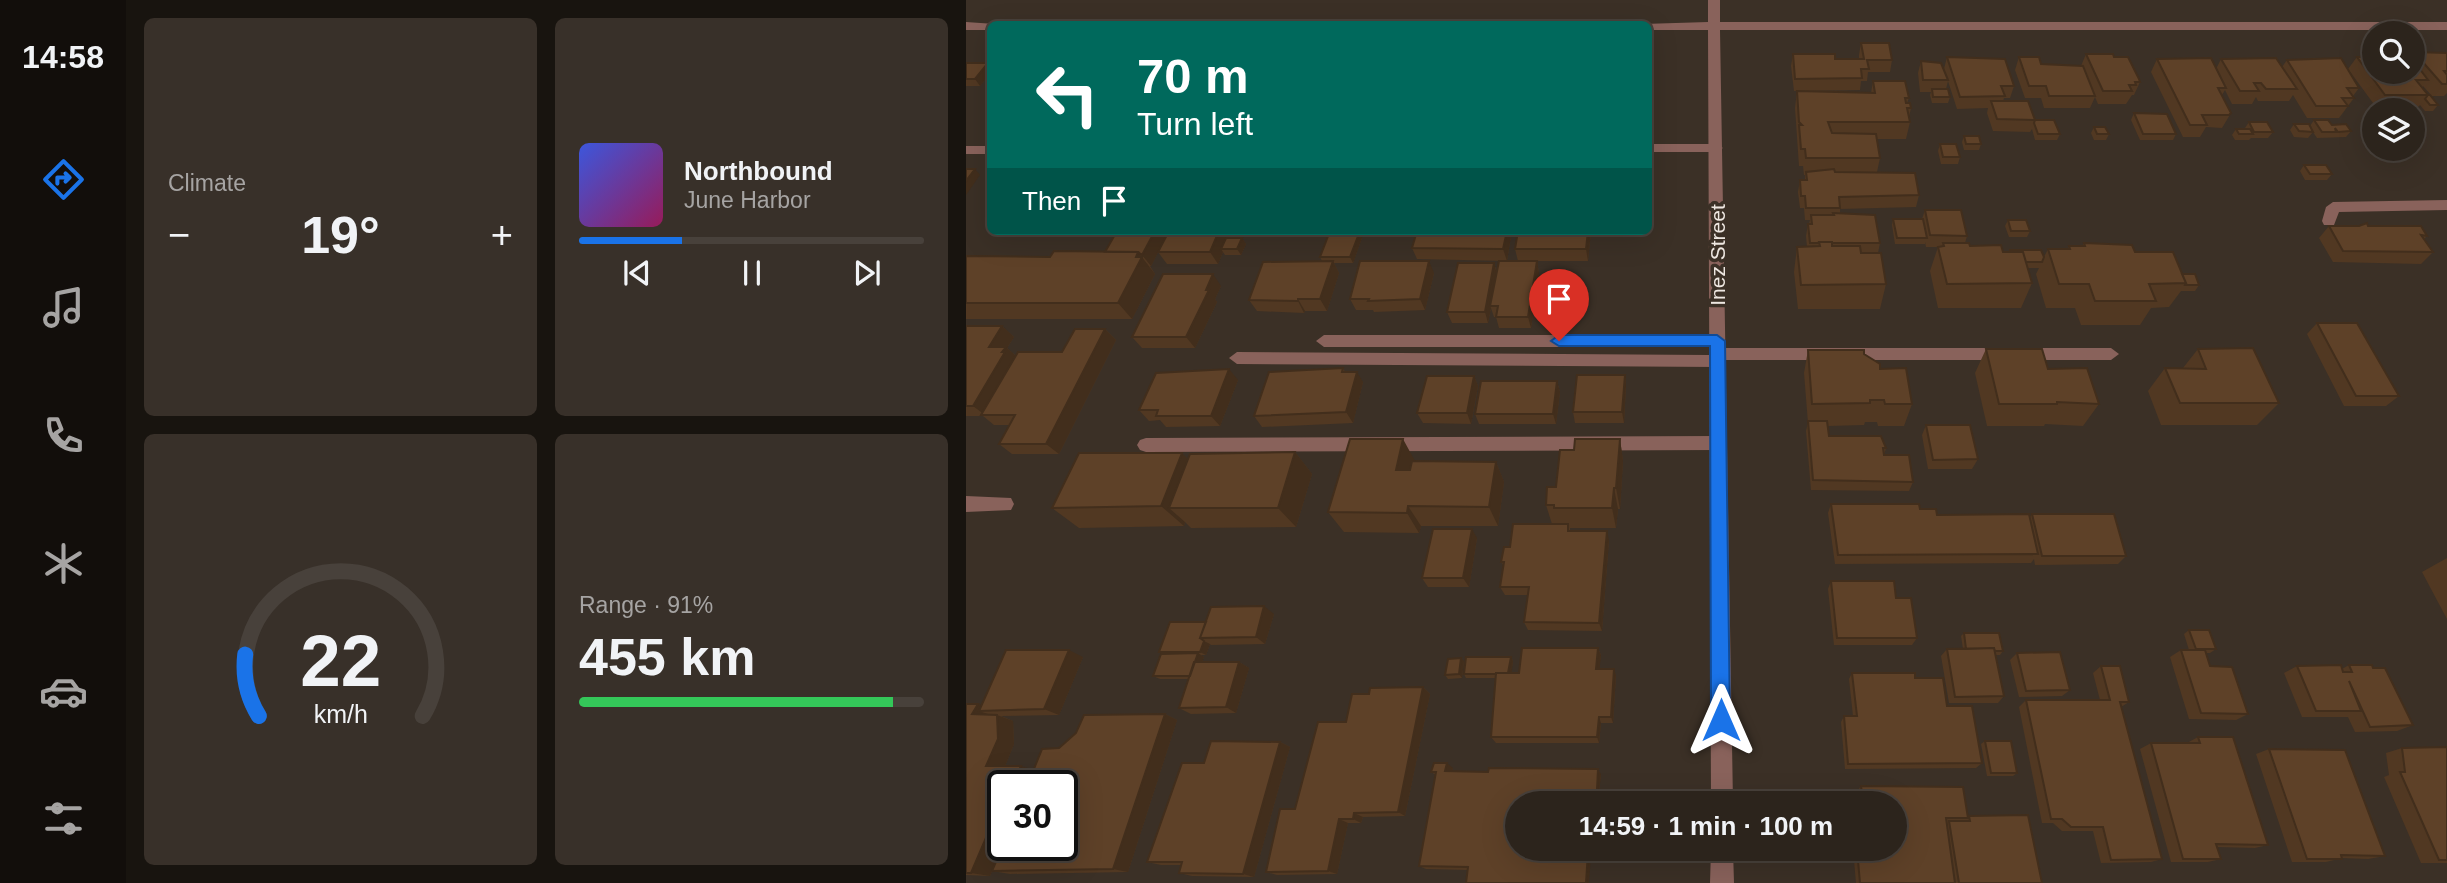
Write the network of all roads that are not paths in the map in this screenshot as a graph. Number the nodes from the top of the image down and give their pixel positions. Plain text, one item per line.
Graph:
1 (1714, 0) edge
2 (966, 26) edge
3 (987, 26) edge
4 (1652, 26) edge
5 (1715, 26) junction
6 (2447, 26) edge
7 (1652, 148) edge
8 (1716, 148) junction
9 (966, 150) edge
10 (987, 150) edge
11 (2447, 205) edge
12 (2329, 221) dead end
13 (1324, 341) dead end
14 (1717, 352) junction
15 (2112, 354) dead end
16 (1237, 358) dead end
17 (1718, 443) junction
18 (1146, 445) dead end
19 (966, 504) edge
20 (1005, 504) dead end
21 (1721, 791) edge
22 (1722, 861) edge
23 (1722, 883) edge

1 - 5 street, Inez Street
2 - 3 street
4 - 5 street
5 - 6 street
5 - 8 street, Inez Street
7 - 8 street
8 - 14 street, Inez Street
9 - 10 street
11 - 12 street
13 - 14 street
14 - 15 street
14 - 16 street
14 - 17 street, Inez Street
17 - 18 street
17 - 21 street, Inez Street
19 - 20 street
22 - 23 street

